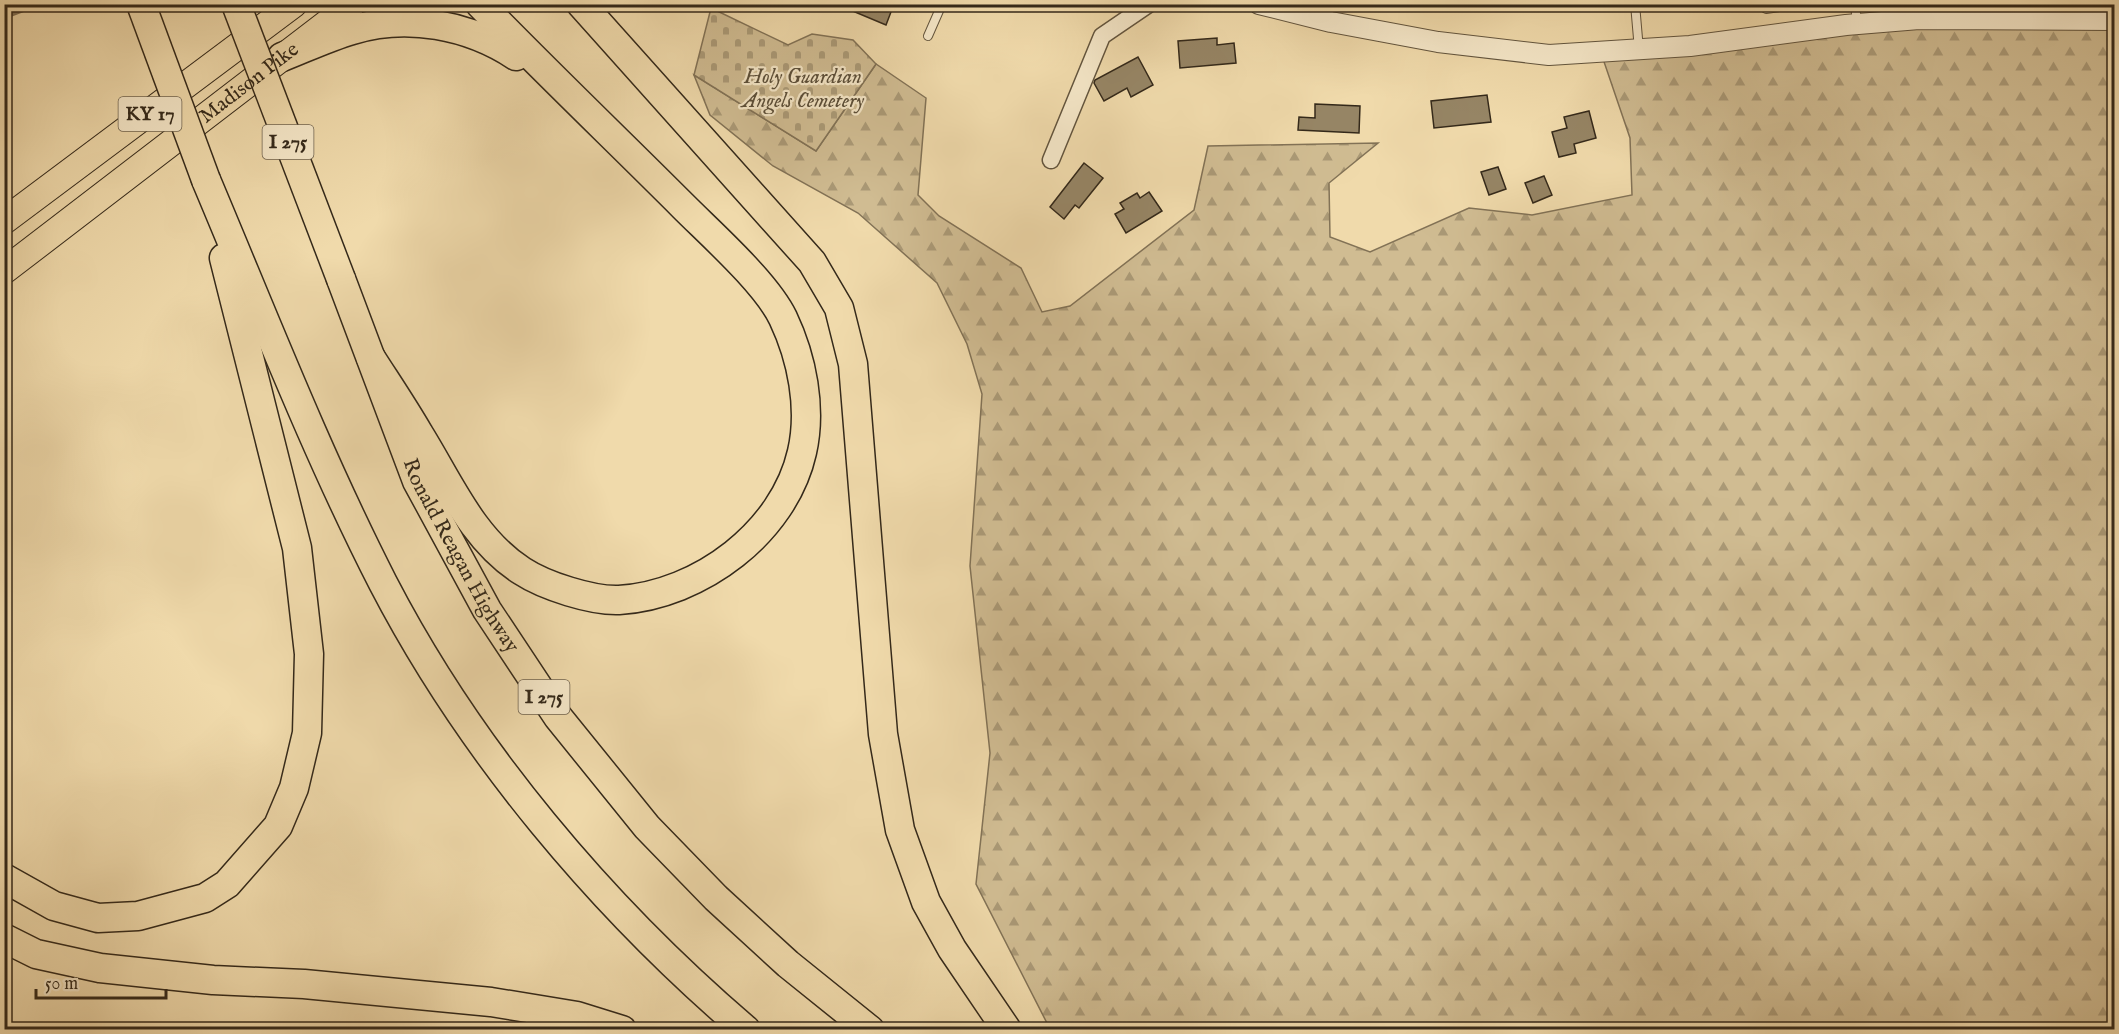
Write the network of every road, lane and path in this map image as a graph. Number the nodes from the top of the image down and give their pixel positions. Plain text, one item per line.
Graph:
1 (141, 4) edge
2 (236, 4) edge
3 (294, 4) edge
4 (352, 4) edge
5 (480, 4) edge
6 (581, 4) edge
7 (942, 4) edge
8 (1149, 4) edge
9 (1259, 4) edge
10 (1635, 4) edge
11 (1760, 4) edge
12 (1800, 4) edge
13 (1855, 4) edge
14 (2115, 20) edge
15 (1857, 25) junction
16 (928, 36) dead end
17 (1639, 50) junction
18 (282, 57) junction
19 (560, 84) junction
20 (1051, 160) dead end
21 (206, 180) junction
22 (4, 221) edge
23 (4, 271) edge
24 (371, 358) junction
25 (4, 878) edge
26 (4, 938) edge
27 (622, 1029) edge
28 (746, 1029) edge
29 (870, 1029) edge
30 (1007, 1029) edge

1 - 21 highway, bridge
2 - 24 highway, Ronald Reagan Highway / I 275, bridge
3 - 22 main road, Madison Pike / KY 17
4 - 18 main road, Madison Pike / KY 17
5 - 19 highway
6 - 30 highway
7 - 16 lane
8 - 20 street
9 - 17 street
10 - 17 lane
11 - 12 lane
13 - 15 lane
14 - 15 street
15 - 17 street
18 - 19 highway
18 - 23 main road, Madison Pike / KY 17
19 - 24 highway
21 - 25 highway
21 - 28 highway
24 - 29 highway, Ronald Reagan Highway / I 275
26 - 27 highway

